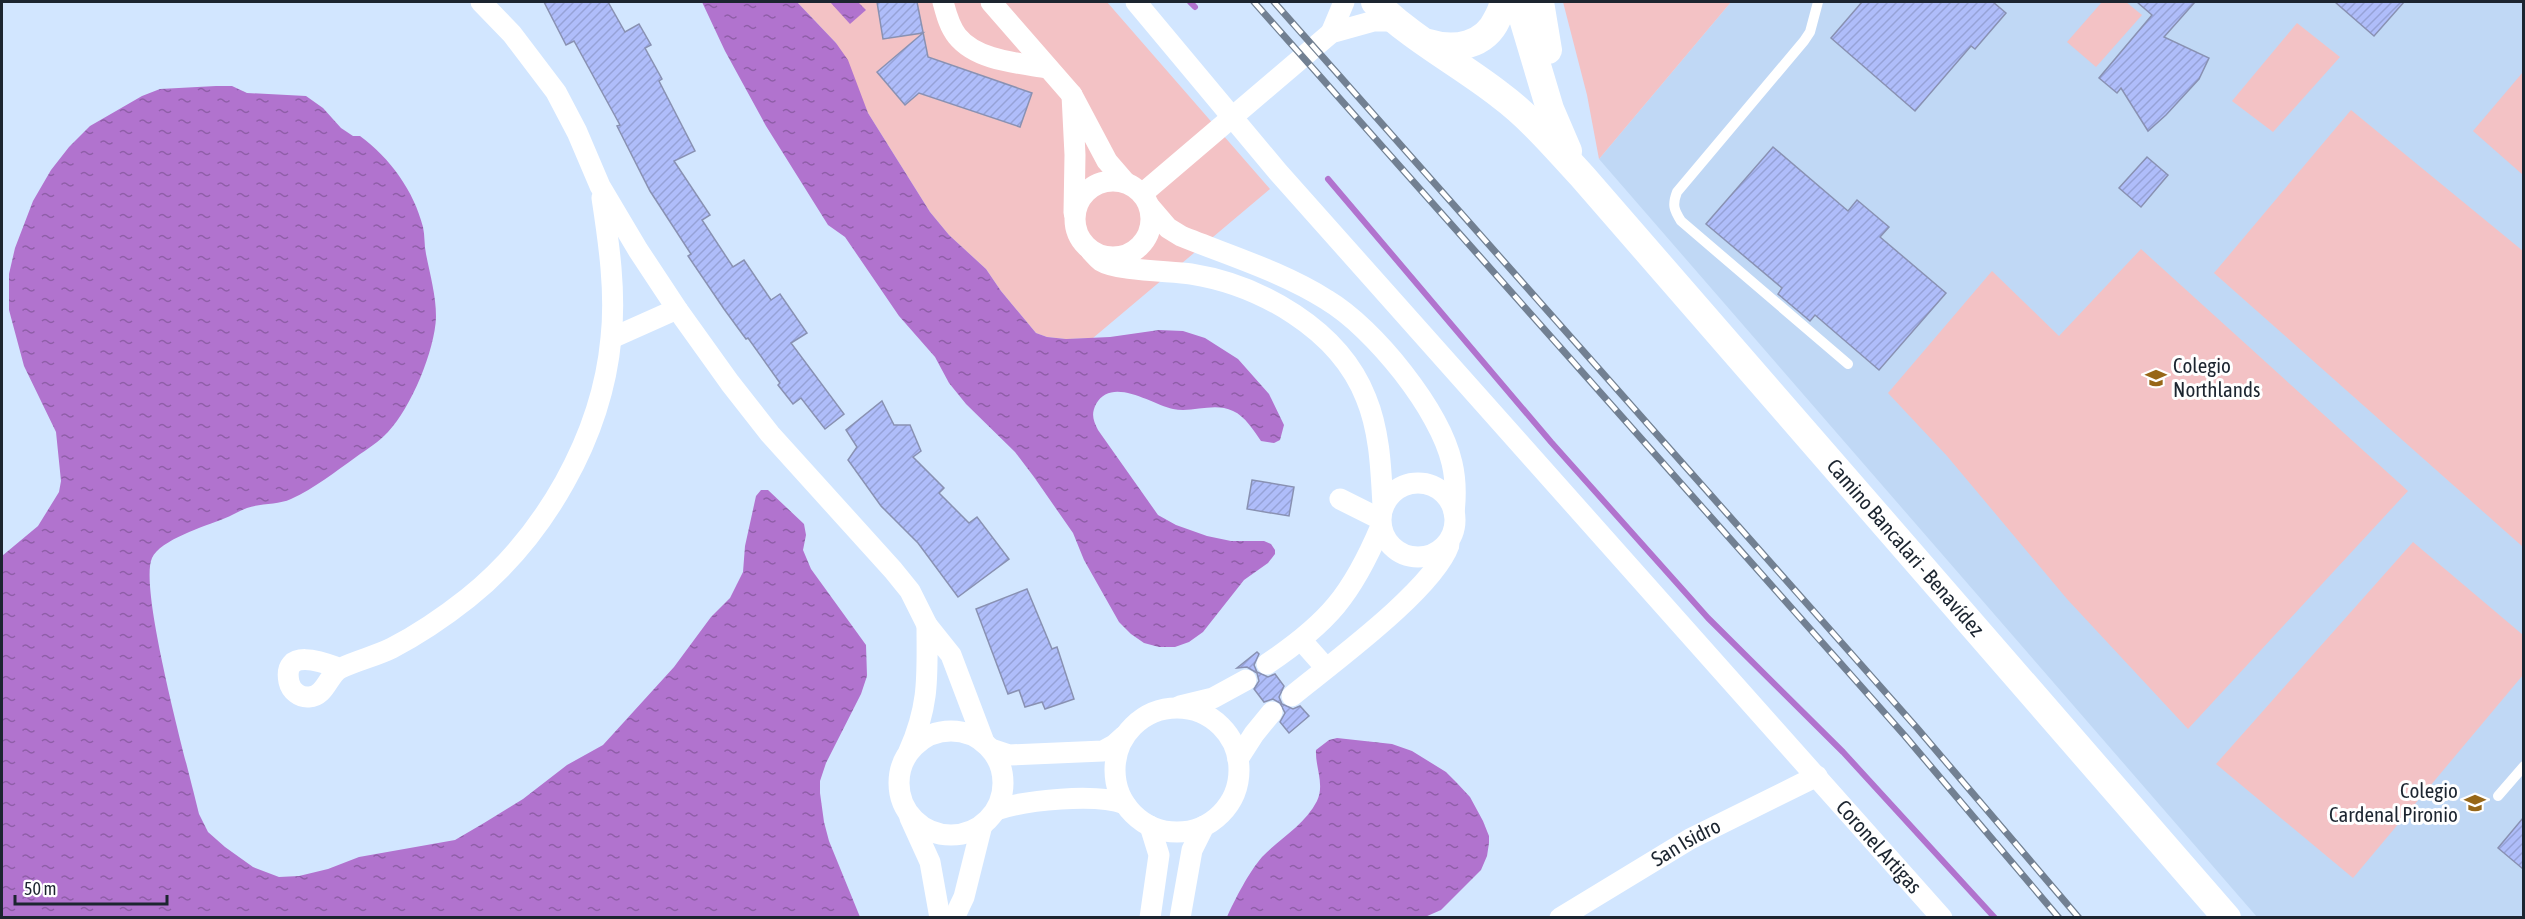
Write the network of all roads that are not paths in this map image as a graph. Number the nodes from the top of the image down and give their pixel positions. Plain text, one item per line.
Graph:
1 (943, 2) edge
2 (991, 2) edge
3 (1136, 2) edge
4 (1344, 2) edge
5 (1503, 2) edge
6 (1518, 2) edge
7 (1540, 2) edge
8 (1818, 2) edge
9 (482, 3) edge
10 (1384, 11) edge
11 (1331, 33) junction
12 (1424, 41) junction
13 (1048, 68) junction
14 (1546, 91) junction
15 (1072, 95) junction
16 (1232, 116) junction
17 (1582, 176) junction
18 (600, 186) junction
19 (1139, 195) junction
20 (1074, 219) junction
21 (1091, 251) junction
22 (677, 309) junction
23 (612, 338) junction
24 (1848, 364) dead end
25 (1340, 499) dead end
26 (1381, 517) junction
27 (1454, 523) junction
28 (927, 625) junction
29 (1302, 640) junction
30 (1267, 664) dead end
31 (339, 668) dead end
32 (1326, 668) junction
33 (1246, 680) dead end
34 (1292, 696) dead end
35 (1176, 707) junction
36 (1272, 712) dead end
37 (1125, 735) junction
38 (987, 745) junction
39 (908, 754) junction
40 (1238, 759) junction
41 (2523, 766) edge
42 (1817, 776) junction
43 (2498, 796) dead end
44 (1125, 804) junction
45 (908, 812) junction
46 (989, 818) junction
47 (1150, 826) junction
48 (1204, 826) junction
49 (940, 918) edge
50 (954, 918) edge
51 (1150, 918) edge
52 (1180, 918) edge
53 (1560, 918) edge
54 (1942, 918) edge
55 (2227, 918) edge

1 - 13 street
2 - 13 street
3 - 16 street, Coronel Artigas
4 - 11 street
5 - 12 main road
6 - 14 main road, Camino Bancalari - Benavídez
7 - 14 main road
8 - 24 lane
9 - 18 street
10 - 11 street
10 - 12 main road, Camino Bancalari - Benavídez
11 - 16 street
12 - 17 main road, Camino Bancalari - Benavídez
13 - 15 street
14 - 17 main road, Camino Bancalari - Benavídez
15 - 19 street
15 - 20 street
16 - 19 street
16 - 42 street, Coronel Artigas
17 - 55 main road, Camino Bancalari - Benavídez
18 - 22 street
18 - 23 street
19 - 20 street
19 - 21 street
19 - 27 street
20 - 21 street
21 - 26 street
22 - 23 street
22 - 28 street
23 - 31 street
25 - 26 street
26 - 27 street
26 - 27 street
26 - 29 street
27 - 32 street
28 - 38 street
28 - 39 street
29 - 30 street
29 - 32 street
32 - 34 street
33 - 35 street
35 - 37 street
35 - 40 street
36 - 40 street
37 - 38 street
37 - 44 street
38 - 39 street
38 - 46 street
39 - 45 street
40 - 48 street
41 - 43 lane
42 - 53 street, San Isidro
42 - 54 street, Coronel Artigas
44 - 46 street
44 - 47 street
45 - 46 street
45 - 49 street
46 - 50 street
47 - 48 street
47 - 51 street
48 - 52 street

